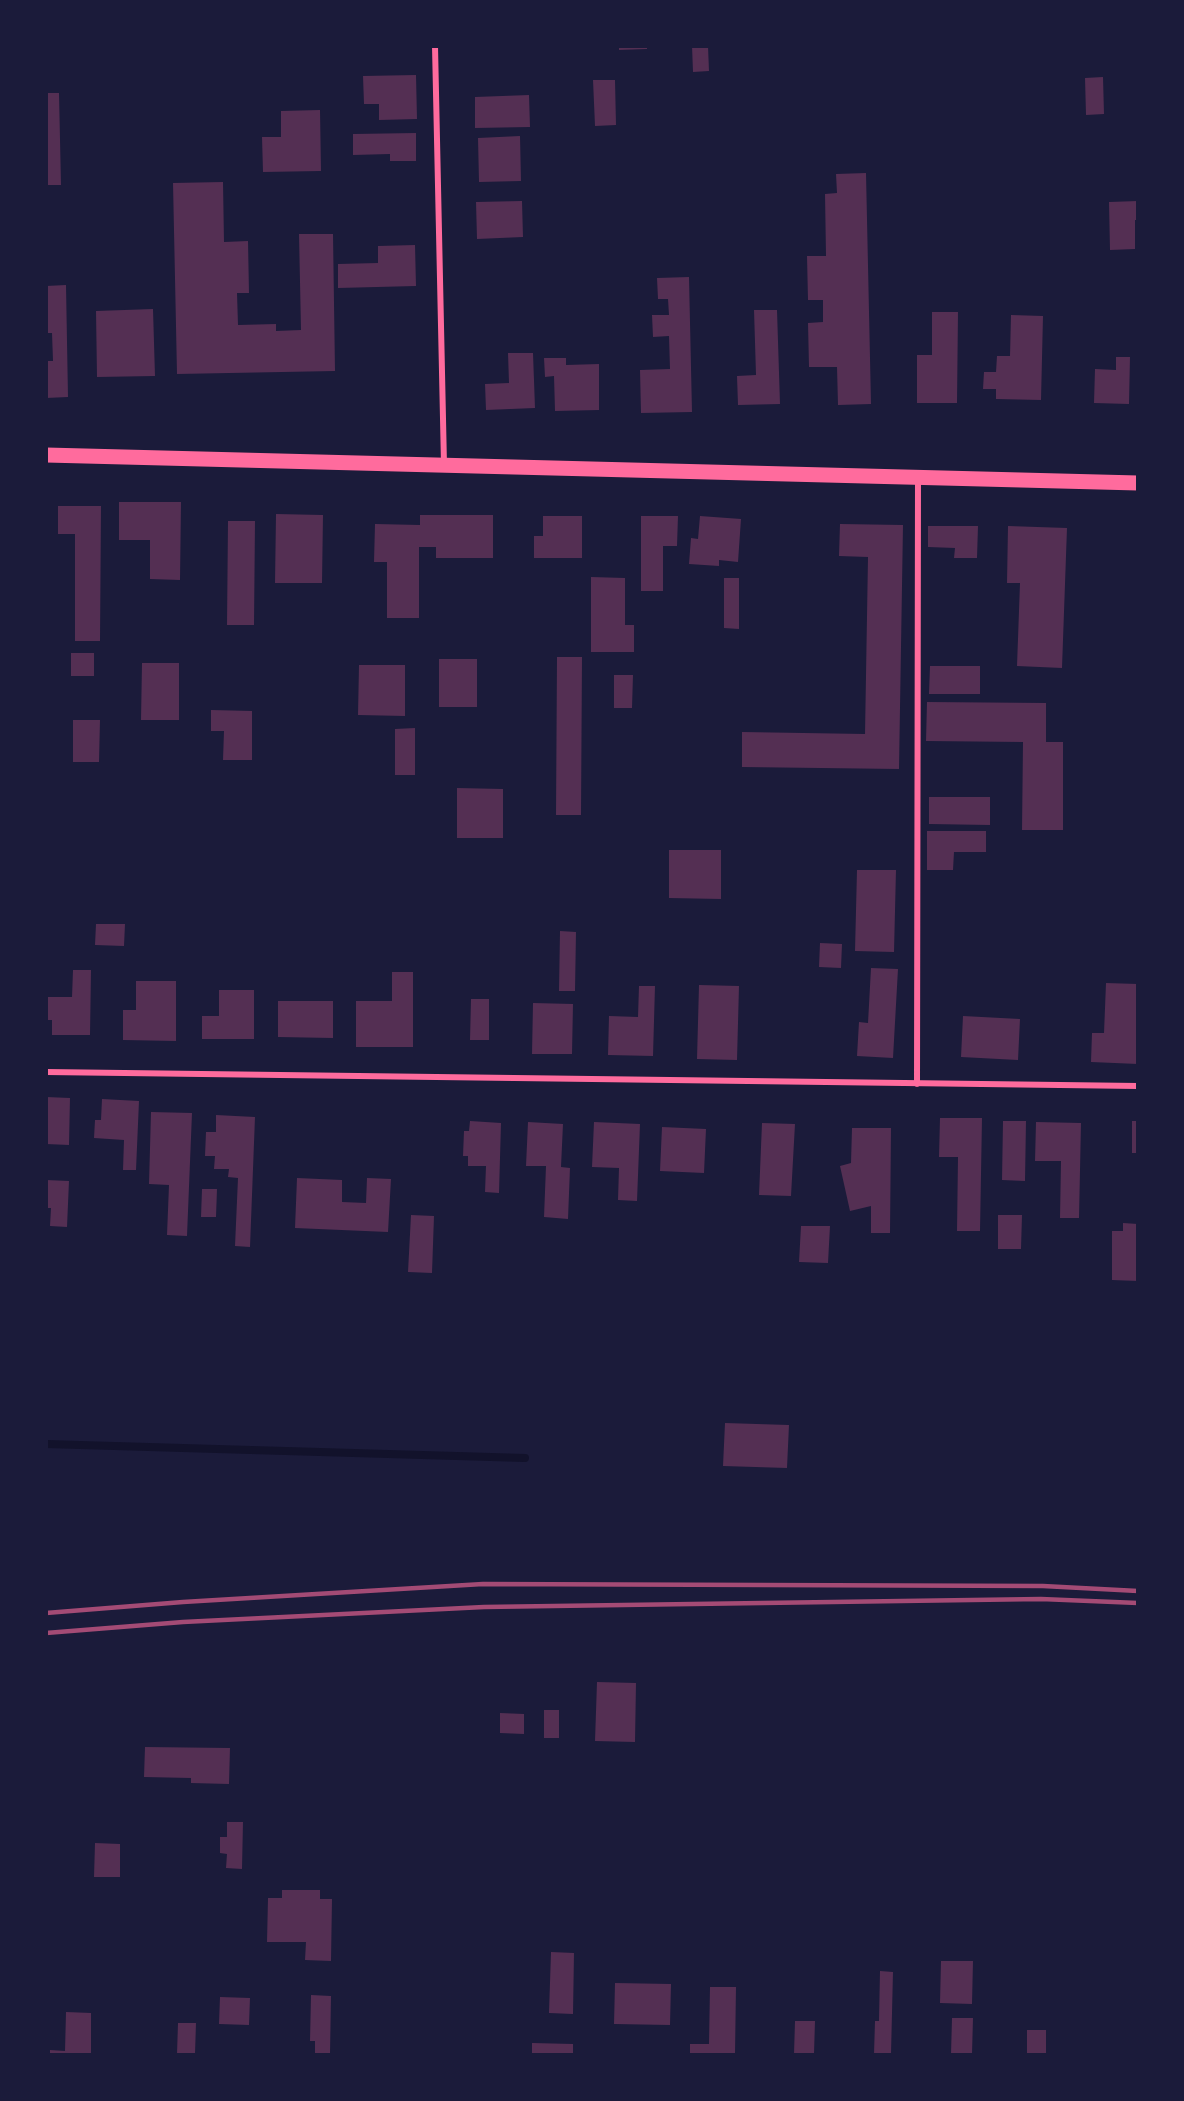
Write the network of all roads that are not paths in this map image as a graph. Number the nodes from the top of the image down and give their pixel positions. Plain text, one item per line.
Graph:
1 (435, 46) edge
2 (46, 455) edge
3 (444, 465) junction
4 (918, 476) junction
5 (1137, 483) edge
6 (46, 1072) edge
7 (917, 1084) junction
8 (1137, 1086) edge

1 - 3 street
2 - 3 main road
3 - 4 main road
4 - 5 main road
4 - 7 street
6 - 7 street
7 - 8 street

